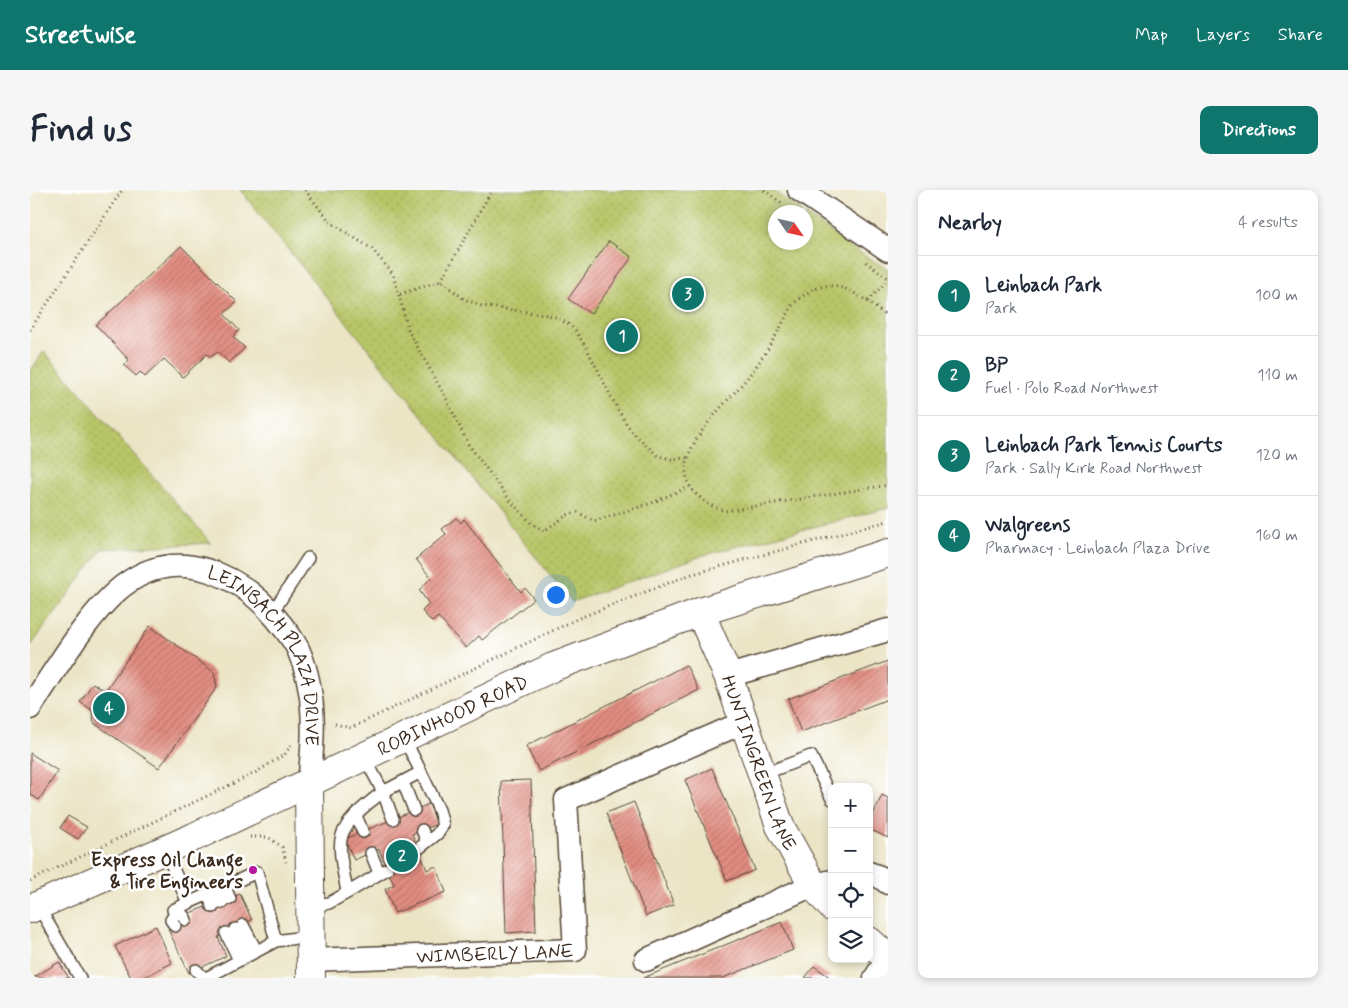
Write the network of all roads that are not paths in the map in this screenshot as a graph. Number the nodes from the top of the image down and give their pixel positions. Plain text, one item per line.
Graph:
1 (799, 190) edge
2 (888, 250) edge
3 (888, 553) edge
4 (308, 558) dead end
5 (700, 612) junction
6 (272, 613) junction
7 (888, 630) edge
8 (728, 676) junction
9 (30, 708) edge
10 (744, 722) junction
11 (404, 738) junction
12 (364, 756) junction
13 (421, 772) junction
14 (763, 774) junction
15 (403, 782) junction
16 (308, 783) junction
17 (828, 791) edge
18 (382, 792) junction
19 (414, 810) dead end
20 (356, 816) junction
21 (393, 819) dead end
22 (422, 830) dead end
23 (363, 832) dead end
24 (165, 850) junction
25 (371, 853) dead end
26 (873, 875) edge
27 (822, 883) edge
28 (888, 883) edge
29 (216, 891) junction
30 (346, 893) junction
31 (828, 897) edge
32 (33, 899) edge
33 (188, 903) junction
34 (310, 907) junction
35 (174, 914) junction
36 (186, 920) dead end
37 (174, 926) dead end
38 (276, 941) junction
39 (873, 945) edge
40 (247, 955) junction
41 (310, 958) edge
42 (888, 958) edge
43 (646, 960) dead end
44 (203, 973) edge
45 (80, 978) edge
46 (875, 978) edge

1 - 2 street
3 - 5 main road, ROBINHOOD ROAD
4 - 6 lane
5 - 8 main road, HUNTINGREEN LANE
5 - 11 main road, ROBINHOOD ROAD
6 - 9 street, LEINBACH PLAZA DRIVE
6 - 16 street, LEINBACH PLAZA DRIVE
7 - 8 street
8 - 10 main road, HUNTINGREEN LANE
10 - 14 main road, HUNTINGREEN LANE
10 - 41 street, WIMBERLY LANE
11 - 12 main road, ROBINHOOD ROAD
11 - 13 lane
12 - 16 main road, ROBINHOOD ROAD
12 - 18 lane
13 - 15 lane
13 - 22 lane
14 - 17 lane
14 - 27 main road, HUNTINGREEN LANE
15 - 18 lane
15 - 19 lane
16 - 24 main road, ROBINHOOD ROAD
16 - 34 main road
18 - 20 lane
18 - 21 lane
20 - 23 lane
20 - 30 lane
24 - 32 main road, ROBINHOOD ROAD
24 - 33 lane
25 - 30 lane
26 - 28 street
27 - 31 main road, HUNTINGREEN LANE
27 - 43 street
29 - 29 lane
29 - 33 lane
29 - 38 lane
30 - 34 lane
32 - 45 lane
33 - 35 lane
34 - 41 main road
35 - 36 lane
35 - 37 lane
38 - 40 lane
38 - 41 lane
39 - 42 main road
40 - 40 lane
40 - 44 lane
42 - 46 street

